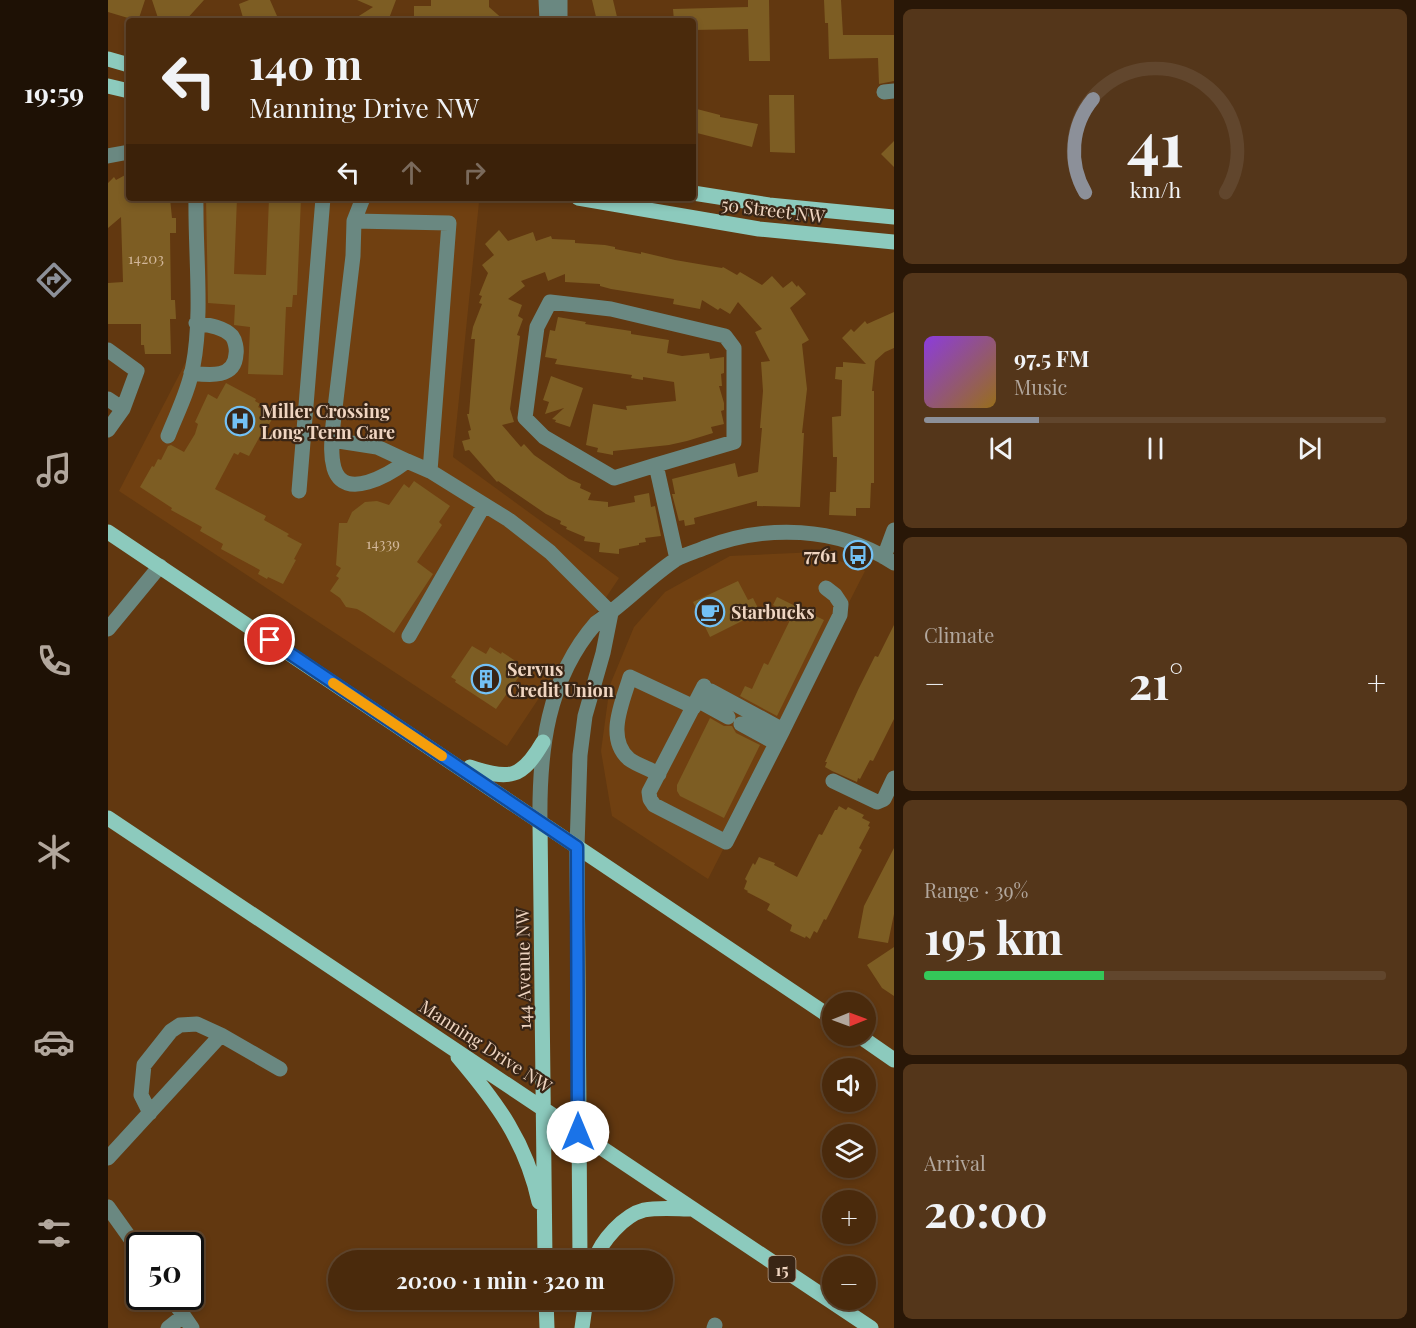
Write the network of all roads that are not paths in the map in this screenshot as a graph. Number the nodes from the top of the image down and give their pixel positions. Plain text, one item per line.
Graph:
1 (546, 0) edge
2 (560, 0) edge
3 (547, 18) edge
4 (560, 18) edge
5 (108, 59) edge
6 (126, 64) edge
7 (108, 86) edge
8 (126, 91) edge
9 (126, 153) edge
10 (108, 156) edge
11 (696, 193) edge
12 (196, 201) edge
13 (323, 201) edge
14 (362, 201) edge
15 (595, 201) edge
16 (894, 217) edge
17 (354, 221) junction
18 (894, 242) edge
19 (196, 323) junction
20 (108, 350) edge
21 (191, 373) junction
22 (108, 399) edge
23 (123, 409) junction
24 (108, 430) edge
25 (168, 436) dead end
26 (332, 440) junction
27 (407, 461) junction
28 (656, 465) junction
29 (430, 471) junction
30 (299, 491) dead end
31 (484, 505) junction
32 (894, 530) edge
33 (108, 532) edge
34 (677, 559) junction
35 (889, 560) edge
36 (160, 566) junction
37 (826, 588) dead end
38 (611, 613) junction
39 (108, 629) edge
40 (409, 636) dead end
41 (695, 703) junction
42 (779, 737) junction
43 (543, 742) junction
44 (448, 760) junction
45 (659, 774) junction
46 (894, 778) edge
47 (832, 781) dead end
48 (108, 818) edge
49 (540, 822) junction
50 (577, 847) junction
51 (822, 1011) edge
52 (221, 1035) junction
53 (446, 1043) junction
54 (874, 1046) edge
55 (894, 1060) edge
56 (280, 1069) dead end
57 (544, 1108) junction
58 (150, 1113) junction
59 (578, 1132) junction
60 (108, 1158) edge
61 (108, 1207) edge
62 (693, 1209) junction
63 (545, 1228) junction
64 (126, 1232) edge
65 (545, 1250) edge
66 (580, 1250) edge
67 (599, 1250) edge
68 (546, 1310) edge
69 (580, 1310) edge
70 (584, 1310) edge
71 (188, 1322) edge
72 (168, 1328) edge
73 (547, 1328) edge
74 (581, 1328) edge
75 (871, 1328) edge

1 - 3 street
2 - 4 street
5 - 6 main road
7 - 8 main road
9 - 10 street
11 - 16 main road, 50 Street NW
12 - 19 street
13 - 30 street
14 - 17 street
15 - 18 main road, 50 Street NW
17 - 26 street
17 - 29 street
19 - 21 street
19 - 21 street
20 - 23 street
21 - 25 street
22 - 23 street
23 - 24 street
26 - 27 street
26 - 27 street
27 - 29 street
28 - 28 street
28 - 34 street
29 - 31 street
31 - 38 street
31 - 40 street
32 - 35 street
33 - 36 main road
34 - 35 street
34 - 38 street
36 - 39 street
36 - 44 main road
37 - 42 street
38 - 43 street
38 - 50 street
41 - 42 street
41 - 42 street
41 - 45 street
41 - 45 street
42 - 45 street
43 - 44 main road
43 - 49 street
44 - 49 main road
46 - 47 street
48 - 53 main road, Manning Drive NW
49 - 50 main road
49 - 57 main road, 144 Avenue NW
50 - 51 main road
50 - 59 main road
52 - 56 street
52 - 58 street
52 - 58 street
53 - 57 main road, Manning Drive NW
53 - 63 main road
54 - 55 main road
57 - 59 main road, Manning Drive NW
57 - 63 main road, 144 Avenue NW
58 - 60 street
59 - 62 main road, Manning Drive NW
59 - 66 main road
61 - 64 street
62 - 67 main road
62 - 75 main road, Manning Drive NW / 15
63 - 65 main road, 144 Avenue NW
68 - 73 main road
69 - 74 main road
70 - 74 main road
71 - 72 street

